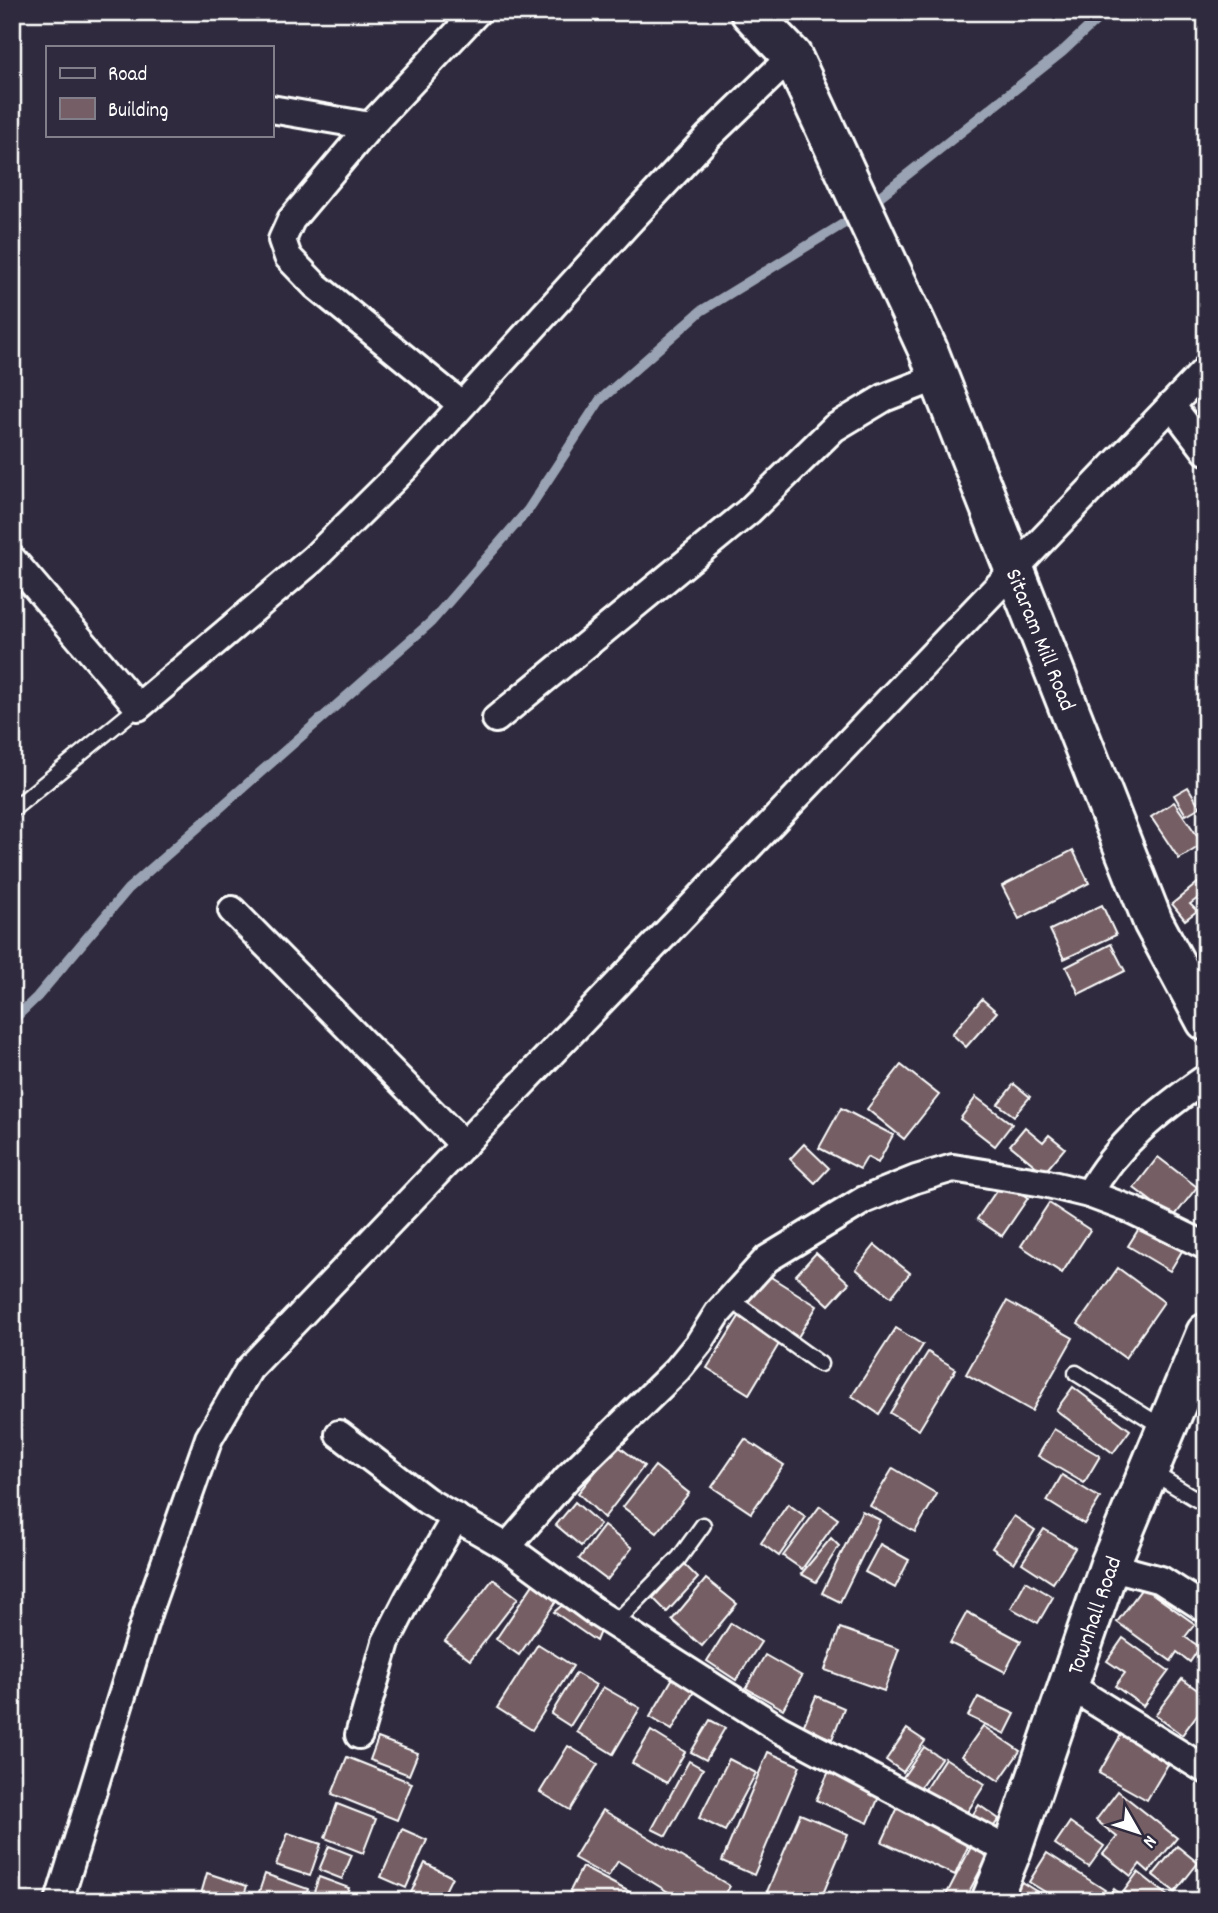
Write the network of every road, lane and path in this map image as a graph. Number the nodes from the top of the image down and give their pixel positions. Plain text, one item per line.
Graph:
1 (477, 12) edge
2 (750, 12) edge
3 (792, 56) junction
4 (273, 109) edge
5 (370, 126) junction
6 (1206, 369) edge
7 (938, 377) junction
8 (462, 405) junction
9 (1171, 405) junction
10 (1206, 451) edge
11 (12, 559) edge
12 (1014, 570) junction
13 (138, 707) junction
14 (496, 719) dead end
15 (12, 810) edge
16 (232, 910) dead end
17 (1206, 1021) edge
18 (1206, 1078) edge
19 (464, 1145) junction
20 (1090, 1194) junction
21 (1206, 1246) edge
22 (731, 1300) junction
23 (1206, 1334) edge
24 (820, 1364) dead end
25 (1076, 1373) dead end
26 (1166, 1430) junction
27 (339, 1434) dead end
28 (1149, 1470) junction
29 (1206, 1505) edge
30 (456, 1517) junction
31 (703, 1525) dead end
32 (507, 1547) junction
33 (1110, 1563) junction
34 (1206, 1609) edge
35 (614, 1624) junction
36 (1068, 1685) junction
37 (359, 1735) dead end
38 (1206, 1770) edge
39 (1012, 1852) junction
40 (59, 1901) edge
41 (991, 1901) edge

1 - 5 street
2 - 3 street, Sitaram Mill Road
3 - 7 street, Sitaram Mill Road
3 - 8 street
4 - 5 street
5 - 8 street
6 - 9 street
7 - 12 street, Sitaram Mill Road
7 - 14 street
8 - 13 street
9 - 10 street
9 - 12 street
11 - 13 street
12 - 17 street, Sitaram Mill Road
12 - 19 street
13 - 15 lane
16 - 19 street
18 - 20 street
19 - 40 street
20 - 21 street
20 - 22 street
22 - 24 lane
22 - 32 street
23 - 26 street, Townhall Road
25 - 26 lane
26 - 28 street, Townhall Road
27 - 30 street
28 - 29 lane
28 - 33 street, Townhall Road
30 - 32 street
30 - 37 street
31 - 35 lane
32 - 35 street
33 - 34 street
33 - 36 street, Townhall Road
35 - 39 street
36 - 38 street
36 - 39 street, Townhall Road
39 - 41 street, Townhall Road

